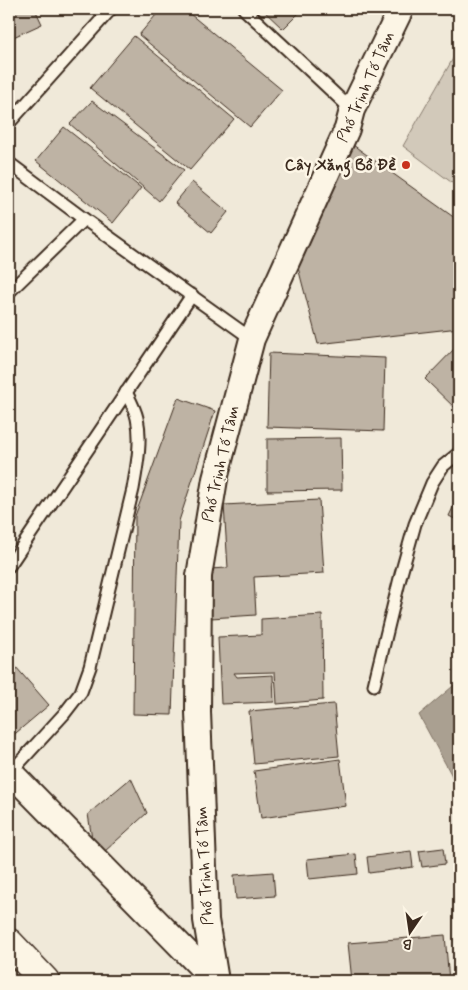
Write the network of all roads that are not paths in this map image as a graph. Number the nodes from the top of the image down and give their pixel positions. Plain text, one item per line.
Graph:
1 (111, 9) edge
2 (244, 9) edge
3 (401, 9) edge
4 (352, 110) junction
5 (9, 123) edge
6 (9, 164) edge
7 (84, 219) junction
8 (9, 292) edge
9 (192, 295) junction
10 (252, 339) junction
11 (126, 392) junction
12 (459, 453) edge
13 (9, 566) edge
14 (374, 685) dead end
15 (10, 772) edge
16 (12, 946) edge
17 (23, 981) edge
18 (45, 981) edge
19 (215, 981) edge

1 - 5 lane
2 - 4 lane
3 - 4 street, Phố Trịnh Tố Tâm
4 - 10 street, Phố Trịnh Tố Tâm
6 - 7 lane
7 - 8 lane
7 - 9 lane
9 - 10 lane
9 - 11 lane
10 - 19 street, Phố Trịnh Tố Tâm
11 - 13 lane
11 - 15 lane
12 - 14 lane
15 - 19 street
16 - 17 main road
16 - 18 main road

